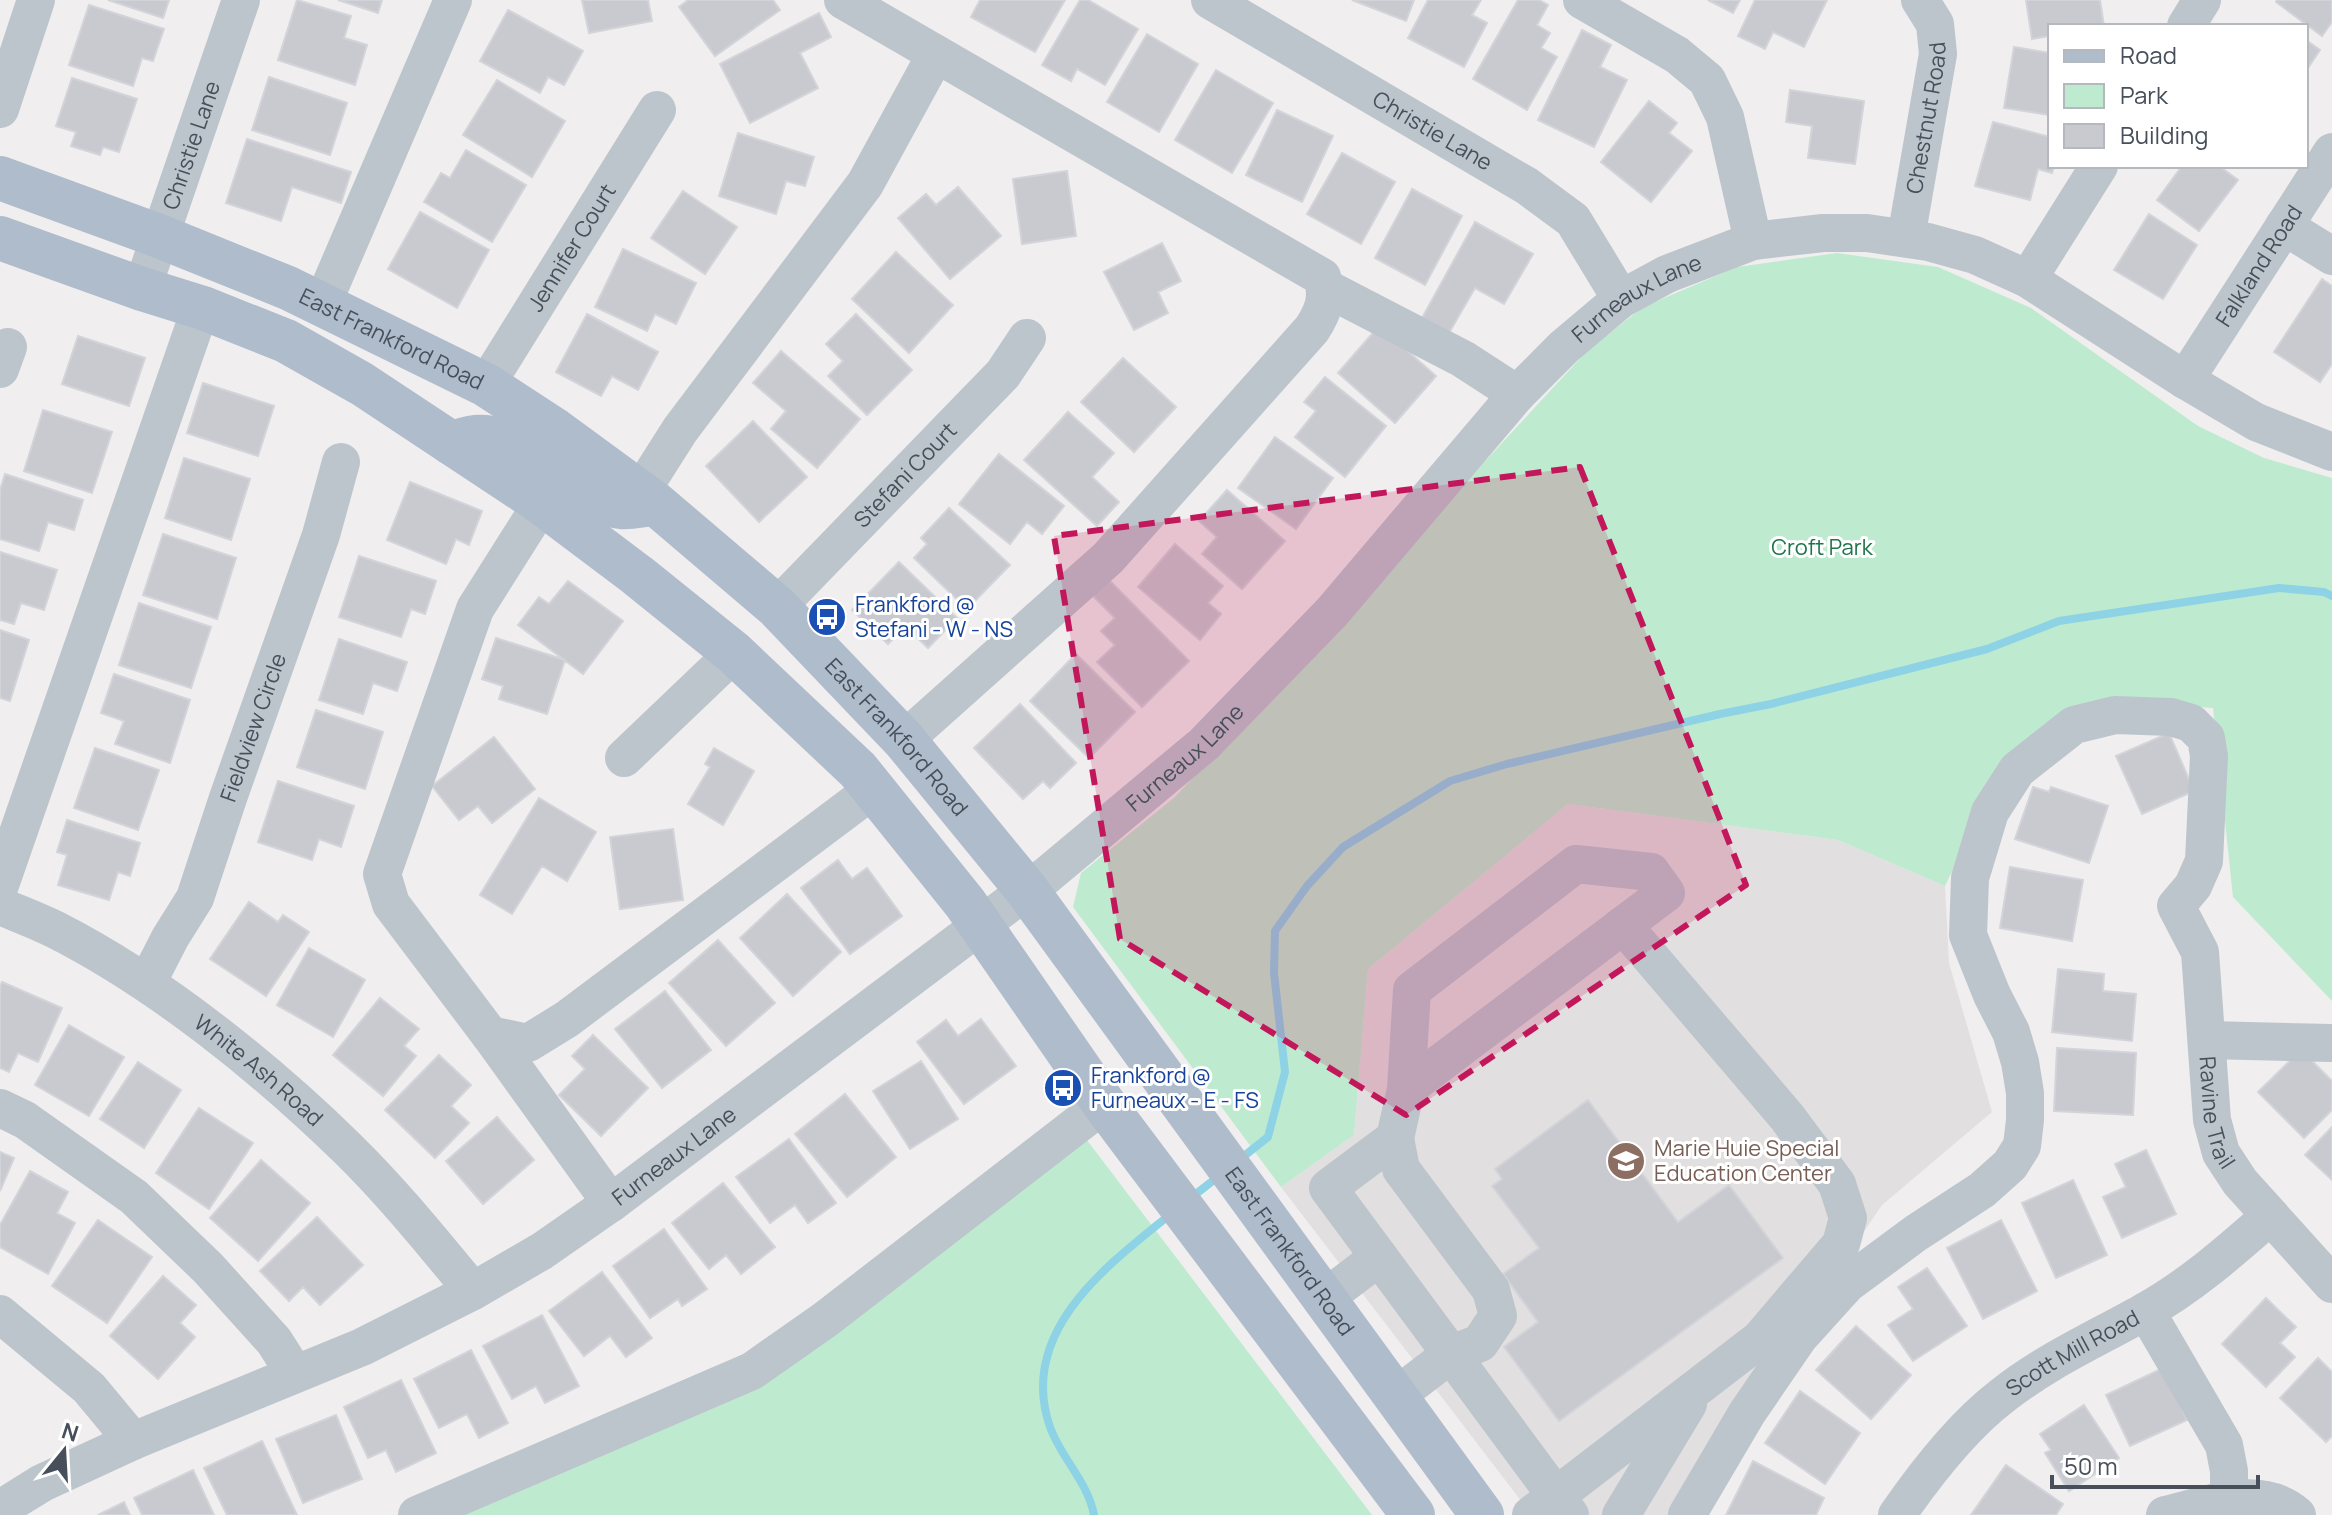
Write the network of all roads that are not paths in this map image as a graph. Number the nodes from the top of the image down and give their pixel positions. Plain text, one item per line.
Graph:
1 (36, 0) edge
2 (241, 0) edge
3 (453, 0) edge
4 (843, 0) edge
5 (1210, 0) edge
6 (1582, 0) edge
7 (1920, 0) edge
8 (2202, 0) edge
9 (2187, 24) edge
10 (936, 54) junction
11 (0, 109) edge
12 (657, 110) dead end
13 (2332, 152) edge
14 (2098, 168) edge
15 (0, 178) edge
16 (2284, 226) junction
17 (159, 236) junction
18 (0, 238) edge
19 (1906, 238) junction
20 (1753, 241) junction
21 (2332, 256) edge
22 (2028, 279) junction
23 (1326, 288) junction
24 (142, 289) junction
25 (1621, 299) junction
26 (322, 305) junction
27 (201, 307) junction
28 (1027, 338) dead end
29 (2185, 380) junction
30 (486, 385) junction
31 (1517, 394) junction
32 (451, 443) junction
33 (2332, 452) edge
34 (341, 462) dead end
35 (648, 498) junction
36 (542, 503) junction
37 (777, 607) junction
38 (734, 653) junction
39 (904, 740) junction
40 (624, 758) dead end
41 (874, 789) junction
42 (0, 885) edge
43 (1026, 889) junction
44 (0, 906) edge
45 (980, 923) junction
46 (1623, 925) junction
47 (147, 983) junction
48 (490, 1035) junction
49 (2207, 1040) junction
50 (2332, 1043) edge
51 (1406, 1089) junction
52 (0, 1108) edge
53 (1114, 1117) junction
54 (1395, 1138) junction
55 (611, 1203) junction
56 (2270, 1216) junction
57 (1379, 1257) junction
58 (2332, 1284) edge
59 (473, 1291) junction
60 (1325, 1298) junction
61 (2146, 1311) junction
62 (0, 1314) edge
63 (1451, 1354) junction
64 (295, 1374) junction
65 (1700, 1386) junction
66 (1396, 1396) junction
67 (133, 1441) junction
68 (1374, 1463) junction
69 (2229, 1500) junction
70 (0, 1509) edge
71 (1553, 1509) edge
72 (417, 1515) edge
73 (1413, 1515) edge
74 (1436, 1515) edge
75 (1482, 1515) edge
76 (1621, 1515) edge
77 (1687, 1515) edge
78 (1897, 1515) edge
79 (2165, 1515) edge
80 (2297, 1515) edge

1 - 11 street
2 - 17 street, Christie Lane
3 - 26 street
4 - 10 street
5 - 25 street, Christie Lane
6 - 20 street
7 - 19 street, Chestnut Road
8 - 9 street
10 - 23 street
10 - 35 street
12 - 30 street, Jennifer Court
13 - 16 street, Falkland Road
14 - 22 street
15 - 17 main road, East Frankford Road
16 - 21 street
16 - 29 street, Falkland Road
17 - 24 street, Christie Lane
17 - 26 main road, East Frankford Road
18 - 24 main road
19 - 20 street, Furneaux Lane
19 - 22 street, Furneaux Lane
20 - 25 street, Furneaux Lane
22 - 29 street, Furneaux Lane
23 - 31 street
23 - 39 street
24 - 27 main road
25 - 31 street, Furneaux Lane
26 - 30 main road, East Frankford Road
27 - 32 main road
27 - 42 street
28 - 37 street, Stefani Court
29 - 33 street, Furneaux Lane
30 - 35 main road, East Frankford Road
31 - 43 street, Furneaux Lane
32 - 35 main road
32 - 36 main road
34 - 47 street, Fieldview Circle
35 - 37 main road, East Frankford Road
36 - 38 main road
36 - 48 street
37 - 39 main road, East Frankford Road
38 - 40 street
38 - 41 main road
39 - 43 main road, East Frankford Road
41 - 45 main road
41 - 48 street
43 - 45 street, Furneaux Lane
43 - 60 main road, East Frankford Road
44 - 47 street, White Ash Road
45 - 53 main road
45 - 55 street, Furneaux Lane
46 - 51 street
46 - 51 street
46 - 65 street
47 - 59 street, White Ash Road
48 - 55 street
49 - 50 street
49 - 56 street, Ravine Trail
49 - 77 street, Ravine Trail
51 - 54 street
52 - 64 street
53 - 68 main road
53 - 72 street
54 - 57 street
54 - 63 street
55 - 59 street, Furneaux Lane
56 - 58 street, Ravine Trail
56 - 61 street, Scott Mill Road
57 - 60 street
57 - 63 street
59 - 64 street, Furneaux Lane
60 - 66 main road, East Frankford Road
61 - 69 street
61 - 78 street, Scott Mill Road
62 - 67 street
63 - 66 street
63 - 71 street
64 - 67 street, Furneaux Lane
65 - 71 street
65 - 76 street
66 - 75 main road, East Frankford Road
67 - 70 street, Furneaux Lane
68 - 73 main road
68 - 74 main road
69 - 79 street
69 - 80 street

